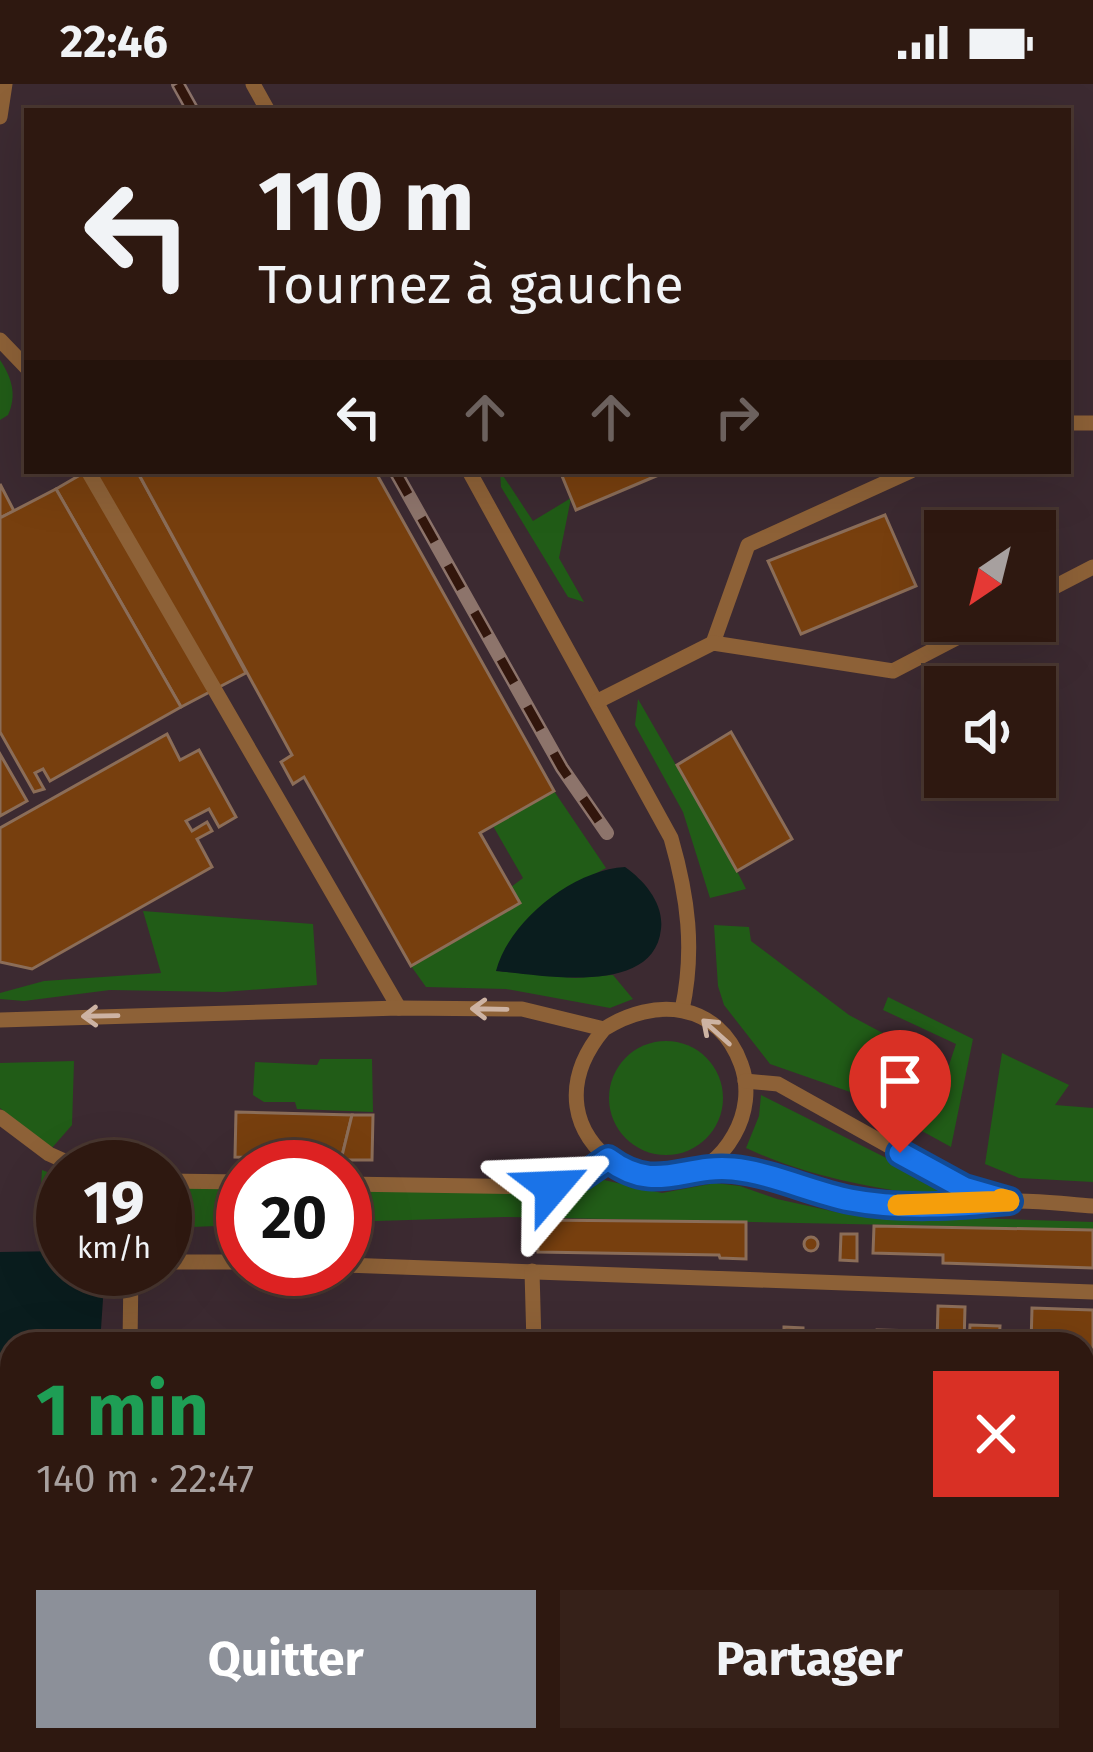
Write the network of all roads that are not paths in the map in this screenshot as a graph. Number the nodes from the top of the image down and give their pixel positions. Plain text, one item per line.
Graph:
1 (5, 84) edge
2 (0, 112) edge
3 (0, 340) edge
4 (24, 365) edge
5 (90, 474) edge
6 (471, 474) edge
7 (903, 474) edge
8 (1093, 567) edge
9 (1056, 586) edge
10 (949, 642) edge
11 (713, 643) junction
12 (598, 701) junction
13 (399, 1008) junction
14 (682, 1010) junction
15 (0, 1020) edge
16 (604, 1029) junction
17 (745, 1081) junction
18 (0, 1117) edge
19 (36, 1144) edge
20 (608, 1159) junction
21 (695, 1170) junction
22 (372, 1184) edge
23 (1009, 1201) junction
24 (1093, 1205) edge
25 (372, 1266) edge
26 (532, 1270) junction
27 (1093, 1292) edge
28 (131, 1296) edge
29 (130, 1332) edge
30 (535, 1332) edge

1 - 2 lane
3 - 4 lane
5 - 13 lane
6 - 12 lane
7 - 11 lane
8 - 9 lane
10 - 11 lane
11 - 12 lane
12 - 14 lane
13 -> 15 lane
16 -> 13 lane
14 - 16 lane
17 -> 14 lane
16 - 20 lane
17 - 21 lane
17 - 23 lane
18 - 19 lane
20 - 21 lane
20 - 22 lane
21 - 23 lane
23 - 24 lane
25 - 26 lane
26 - 27 lane
26 - 30 lane
28 - 29 lane

